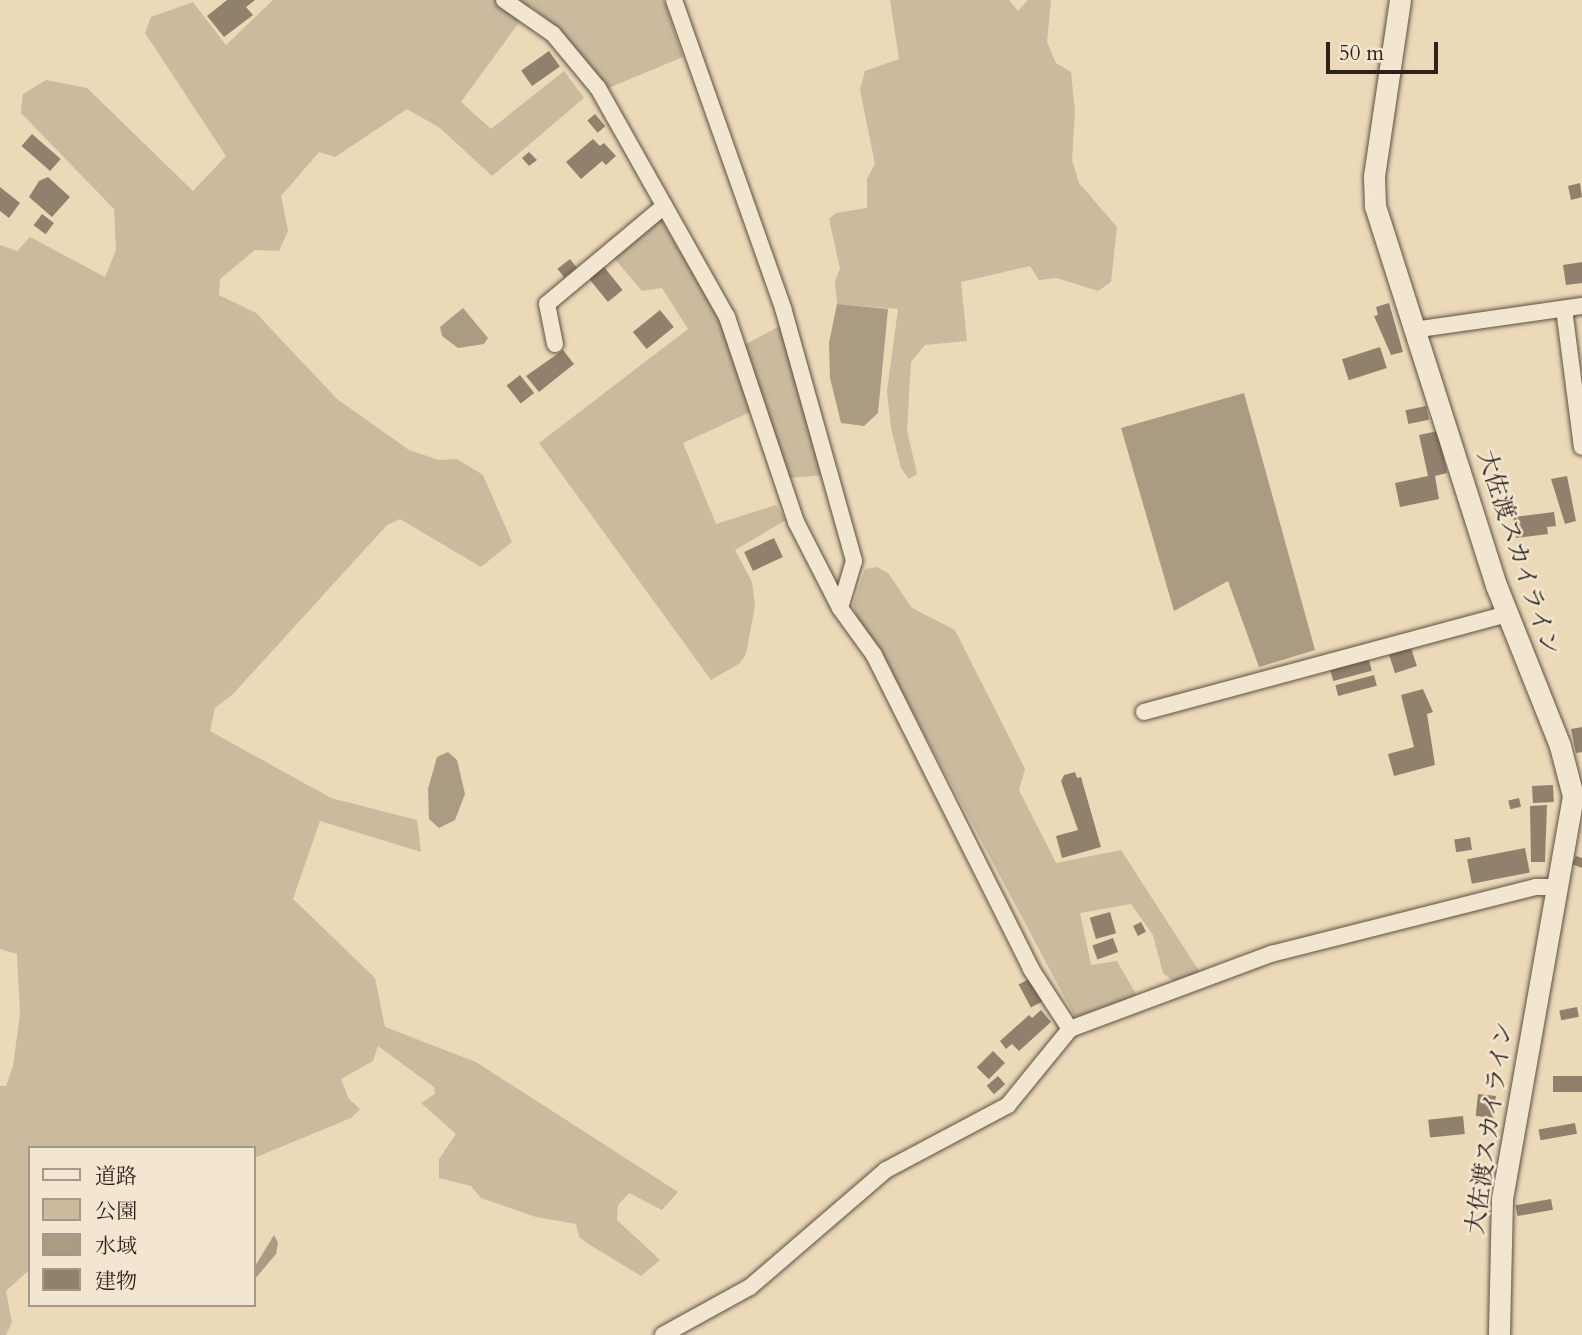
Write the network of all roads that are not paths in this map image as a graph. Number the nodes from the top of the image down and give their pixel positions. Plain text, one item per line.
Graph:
1 (504, 0) edge
2 (674, 0) edge
3 (1400, 0) edge
4 (664, 206) junction
5 (1582, 306) edge
6 (1564, 309) junction
7 (1413, 330) junction
8 (555, 344) dead end
9 (1582, 447) edge
10 (840, 608) junction
11 (1507, 614) junction
12 (1144, 712) dead end
13 (1578, 798) edge
14 (1556, 887) junction
15 (1070, 1029) junction
16 (663, 1335) edge
17 (1499, 1335) edge

1 - 4 street
2 - 10 street
3 - 7 street, 大佐渡スカイライン
4 - 8 street
4 - 10 street
5 - 6 street
6 - 7 street
6 - 9 street
7 - 11 street, 大佐渡スカイライン
10 - 15 street
11 - 12 street
11 - 13 street, 大佐渡スカイライン
13 - 14 street, 大佐渡スカイライン
14 - 15 street
14 - 17 street, 大佐渡スカイライン
15 - 16 street

